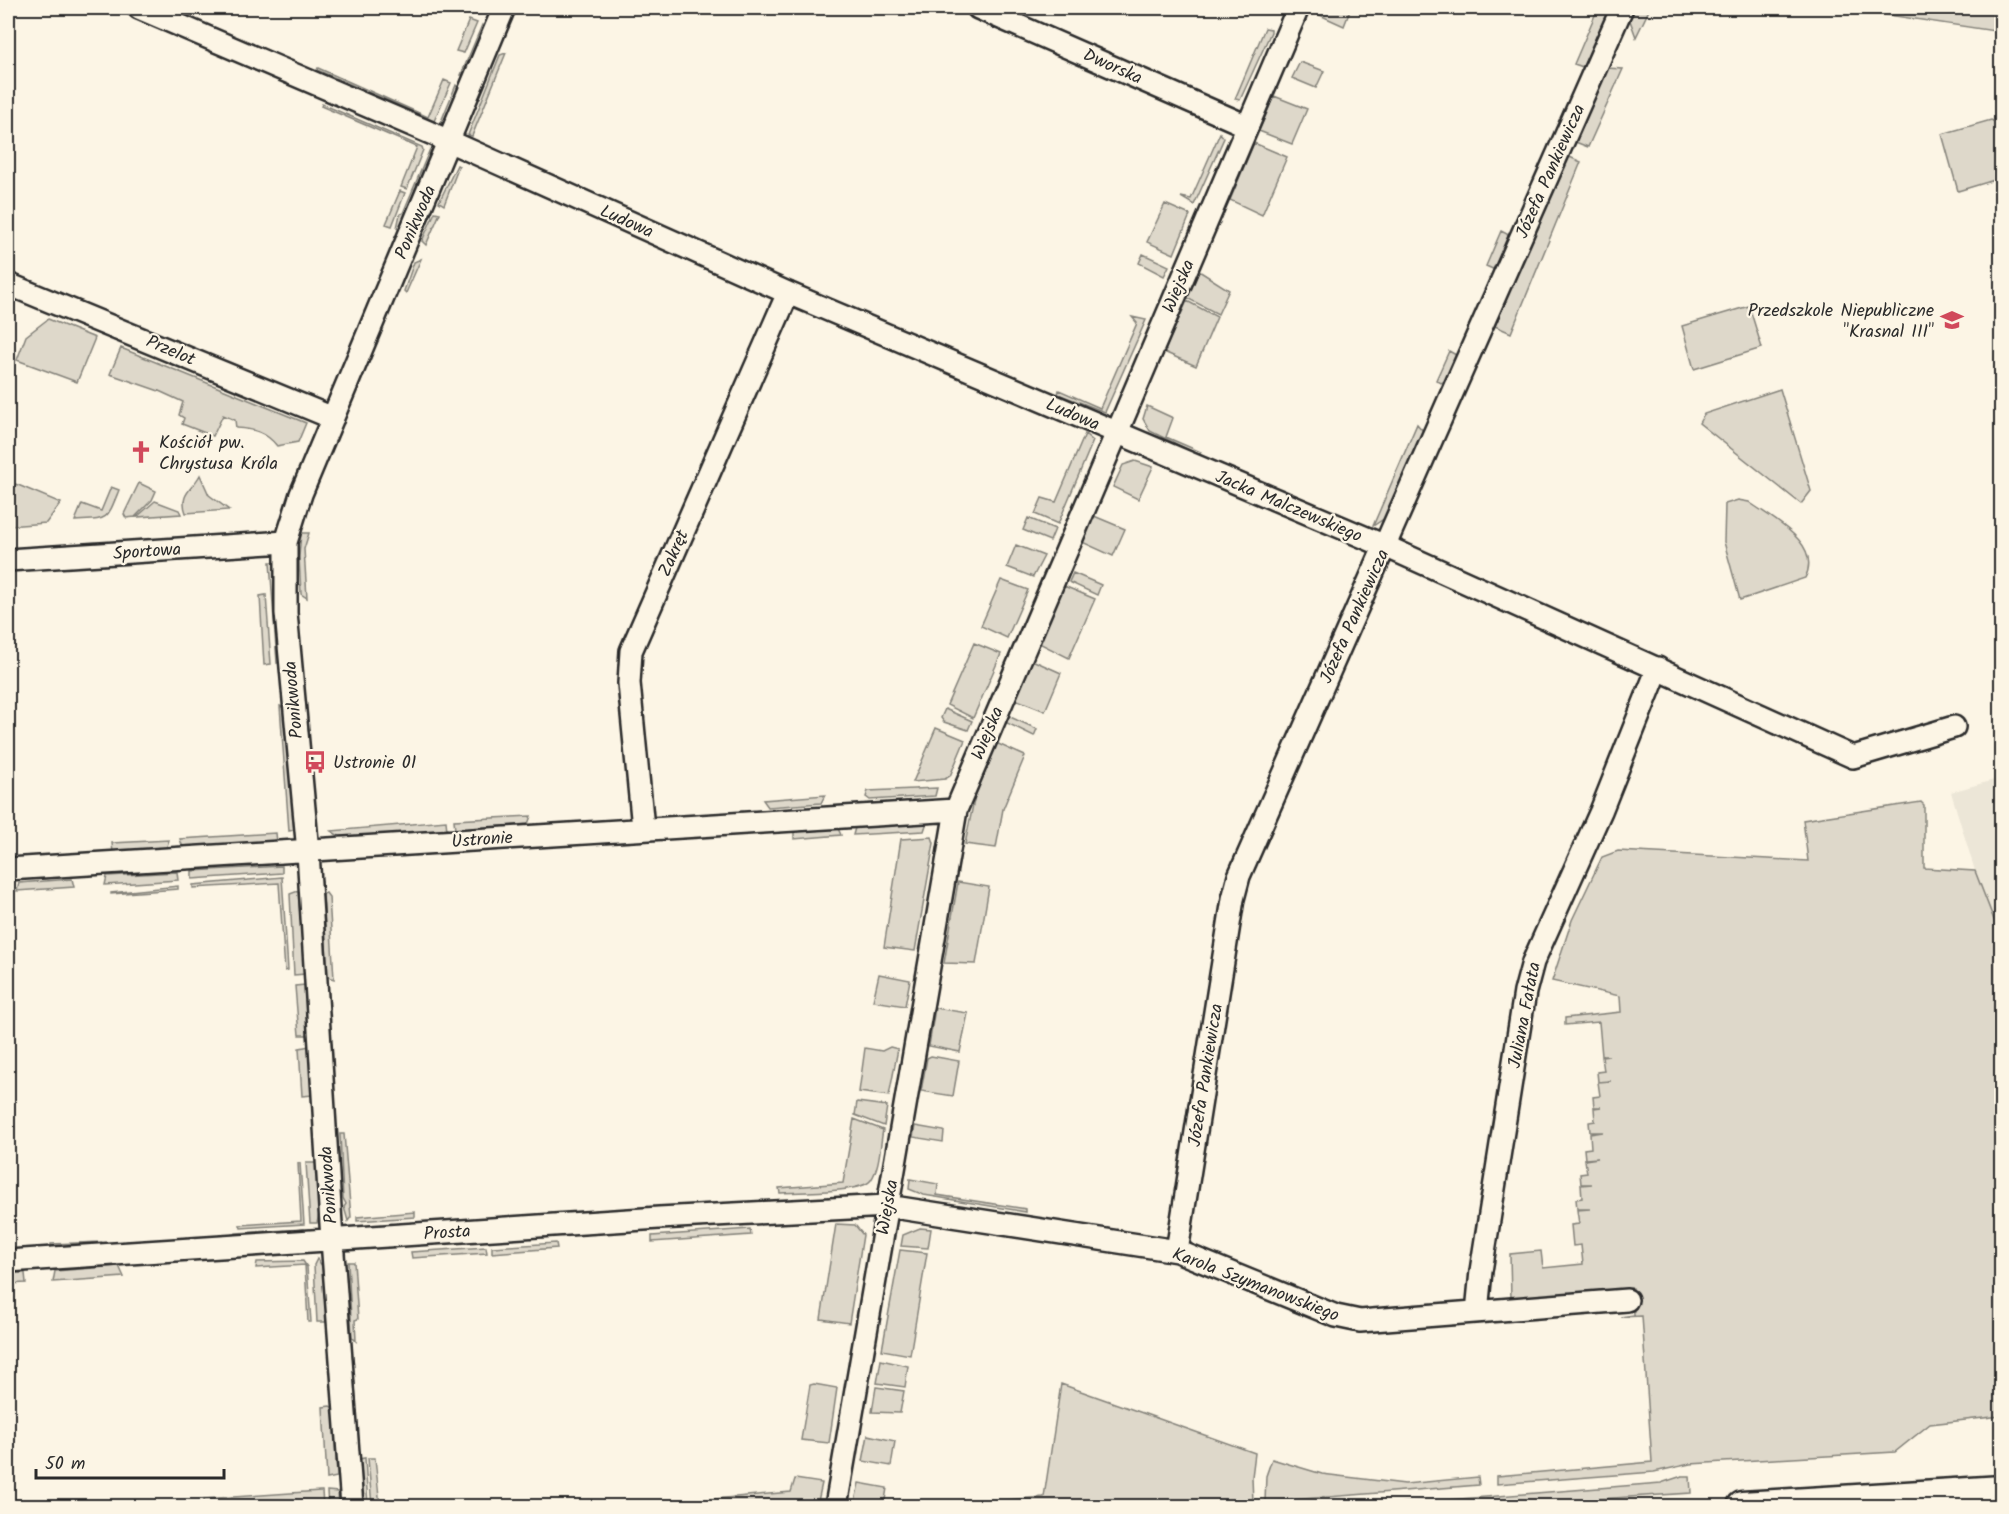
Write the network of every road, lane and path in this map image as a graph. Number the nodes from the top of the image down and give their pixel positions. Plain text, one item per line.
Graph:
1 (139, 8) edge
2 (504, 8) edge
3 (978, 8) edge
4 (1298, 8) edge
5 (1622, 8) edge
6 (1247, 126) junction
7 (448, 142) junction
8 (8, 284) edge
9 (788, 293) junction
10 (333, 418) junction
11 (1115, 433) junction
12 (286, 542) junction
13 (1384, 546) junction
14 (8, 560) edge
15 (1658, 668) junction
16 (1954, 727) dead end
17 (956, 810) junction
18 (643, 828) junction
19 (308, 852) junction
20 (8, 869) edge
21 (887, 1206) junction
22 (332, 1240) junction
23 (1177, 1251) junction
24 (8, 1260) edge
25 (1627, 1300) dead end
26 (1477, 1312) junction
27 (2001, 1490) edge
28 (352, 1506) edge
29 (836, 1506) edge
30 (1743, 1506) edge

1 - 7 street, Ludowa
2 - 7 street, Ponikwoda
3 - 6 street, Dworska
4 - 6 street, Wiejska
5 - 13 street, Józefa Pankiewicza
6 - 11 street, Wiejska
7 - 9 street, Ludowa
7 - 10 street, Ponikwoda
8 - 10 street, Przelot
9 - 11 street, Ludowa
9 - 18 street, Zakręt
10 - 12 street, Ponikwoda
11 - 13 street, Jacka Malczewskiego
11 - 17 street, Wiejska
12 - 14 street, Sportowa
12 - 19 street, Ponikwoda
13 - 15 street, Jacka Malczewskiego
13 - 23 street, Józefa Pankiewicza
15 - 16 street, Jacka Malczewskiego
15 - 26 street, Juliana Fałata
17 - 18 street, Ustronie
17 - 21 street, Wiejska
18 - 19 street, Ustronie
19 - 20 street, Ustronie
19 - 22 street, Ponikwoda
21 - 22 street, Prosta
21 - 23 street, Karola Szymanowskiego
21 - 29 street, Wiejska
22 - 24 street, Prosta
22 - 28 street, Ponikwoda
23 - 26 street, Karola Szymanowskiego
25 - 26 street, Karola Szymanowskiego
27 - 30 street

